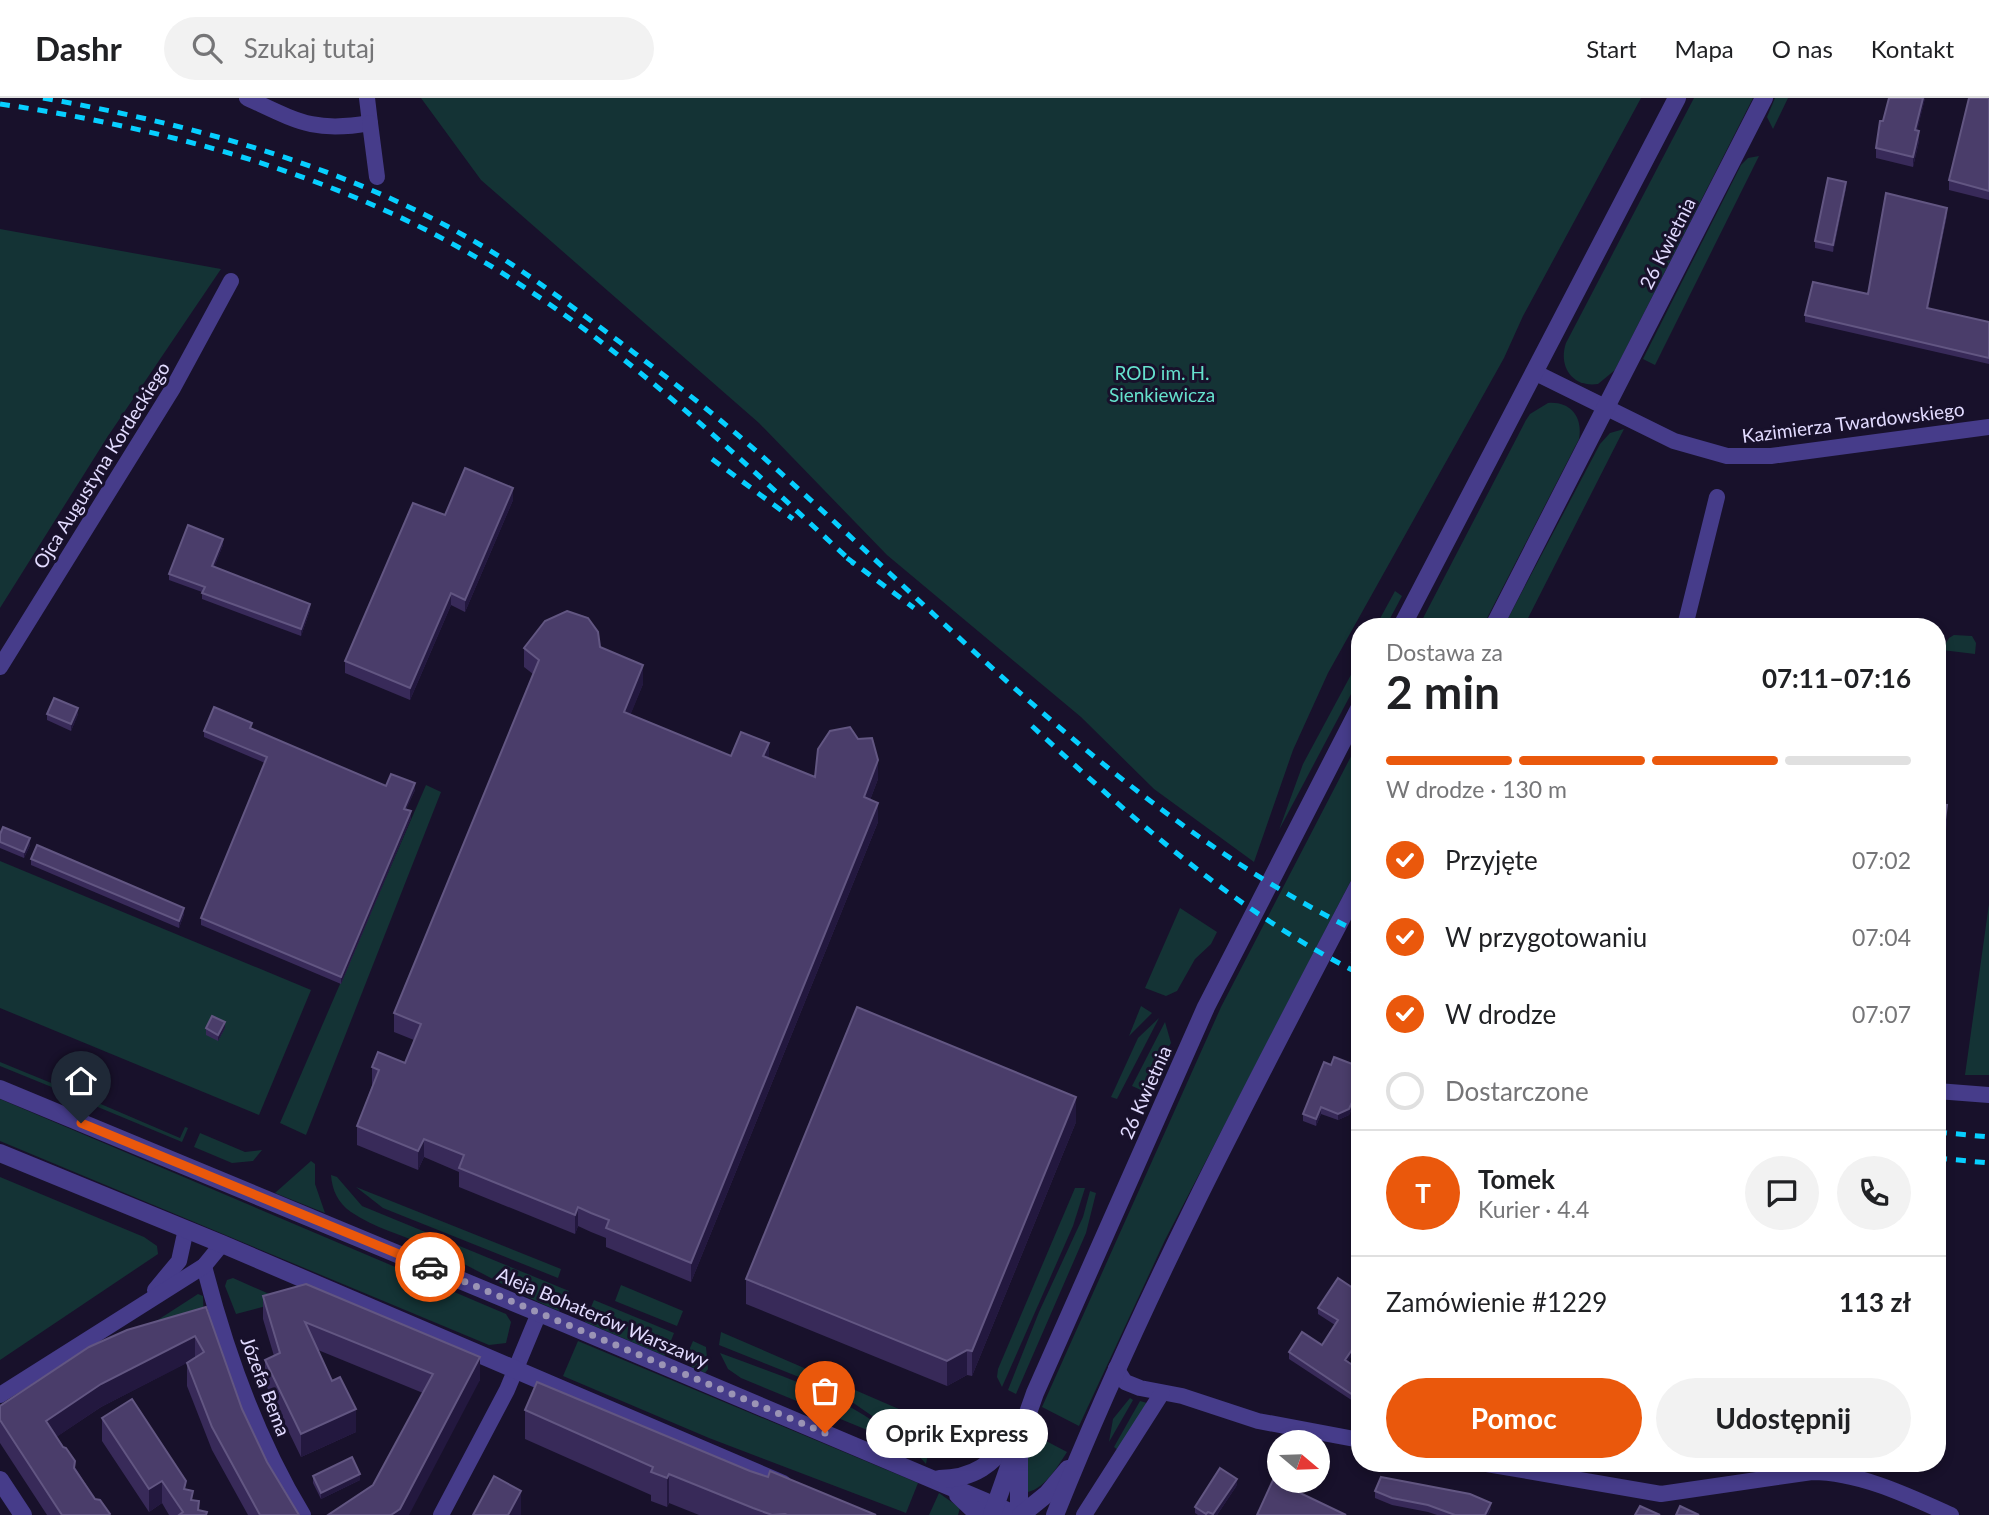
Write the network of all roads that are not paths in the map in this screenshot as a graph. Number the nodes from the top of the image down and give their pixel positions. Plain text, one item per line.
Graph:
1 (247, 98) edge
2 (367, 98) edge
3 (1677, 98) edge
4 (1764, 98) edge
5 (370, 123) junction
6 (377, 177) dead end
7 (231, 281) dead end
8 (1536, 373) junction
9 (1607, 407) junction
10 (1989, 427) edge
11 (1717, 497) dead end
12 (1406, 618) edge
13 (1498, 618) edge
14 (1687, 618) edge
15 (0, 667) edge
16 (1351, 725) edge
17 (1351, 900) edge
18 (0, 1089) edge
19 (1946, 1092) edge
20 (1989, 1095) edge
21 (0, 1153) edge
22 (186, 1229) junction
23 (222, 1244) junction
24 (204, 1266) junction
25 (145, 1303) junction
26 (539, 1312) junction
27 (515, 1368) junction
28 (1116, 1368) junction
29 (1162, 1393) junction
30 (0, 1395) edge
31 (1023, 1425) junction
32 (1351, 1438) edge
33 (1079, 1454) junction
34 (1530, 1472) edge
35 (1820, 1472) edge
36 (1820, 1472) edge
37 (932, 1478) junction
38 (0, 1480) edge
39 (801, 1492) edge
40 (994, 1510) edge
41 (23, 1515) edge
42 (303, 1515) edge
43 (441, 1515) edge
44 (979, 1515) edge
45 (1019, 1515) edge
46 (1055, 1515) edge
47 (1084, 1515) edge
48 (1951, 1515) edge

1 - 5 street
2 - 5 street
3 - 8 street
4 - 9 street, 26 Kwietnia
5 - 6 street
7 - 15 street, Ojca Augustyna Kordeckiego
8 - 9 street
8 - 12 street
9 - 10 street, Kazimierza Twardowskiego
9 - 13 street, 26 Kwietnia
11 - 14 street
16 - 31 street, 26 Kwietnia
17 - 28 street
18 - 26 street, Aleja Bohaterów Warszawy
19 - 20 street
21 - 22 street
22 - 23 street
22 - 25 street
23 - 24 street
23 - 27 street
24 - 25 street
24 - 42 street, Józefa Bema
25 - 30 street
26 - 27 street, Aleja Bohaterów Warszawy
26 - 37 street, Aleja Bohaterów Warszawy
27 - 39 street
27 - 43 street, Aleja Bohaterów Warszawy
28 - 29 street
28 - 33 street
29 - 32 street
29 - 47 street
31 - 37 street
31 - 40 street, 26 Kwietnia
31 - 45 street
33 - 45 street
33 - 46 street
34 - 35 street
36 - 48 street
37 - 40 street, Aleja Bohaterów Warszawy
37 - 44 street
38 - 41 street
40 - 45 street, Aleja Bohaterów Warszawy

